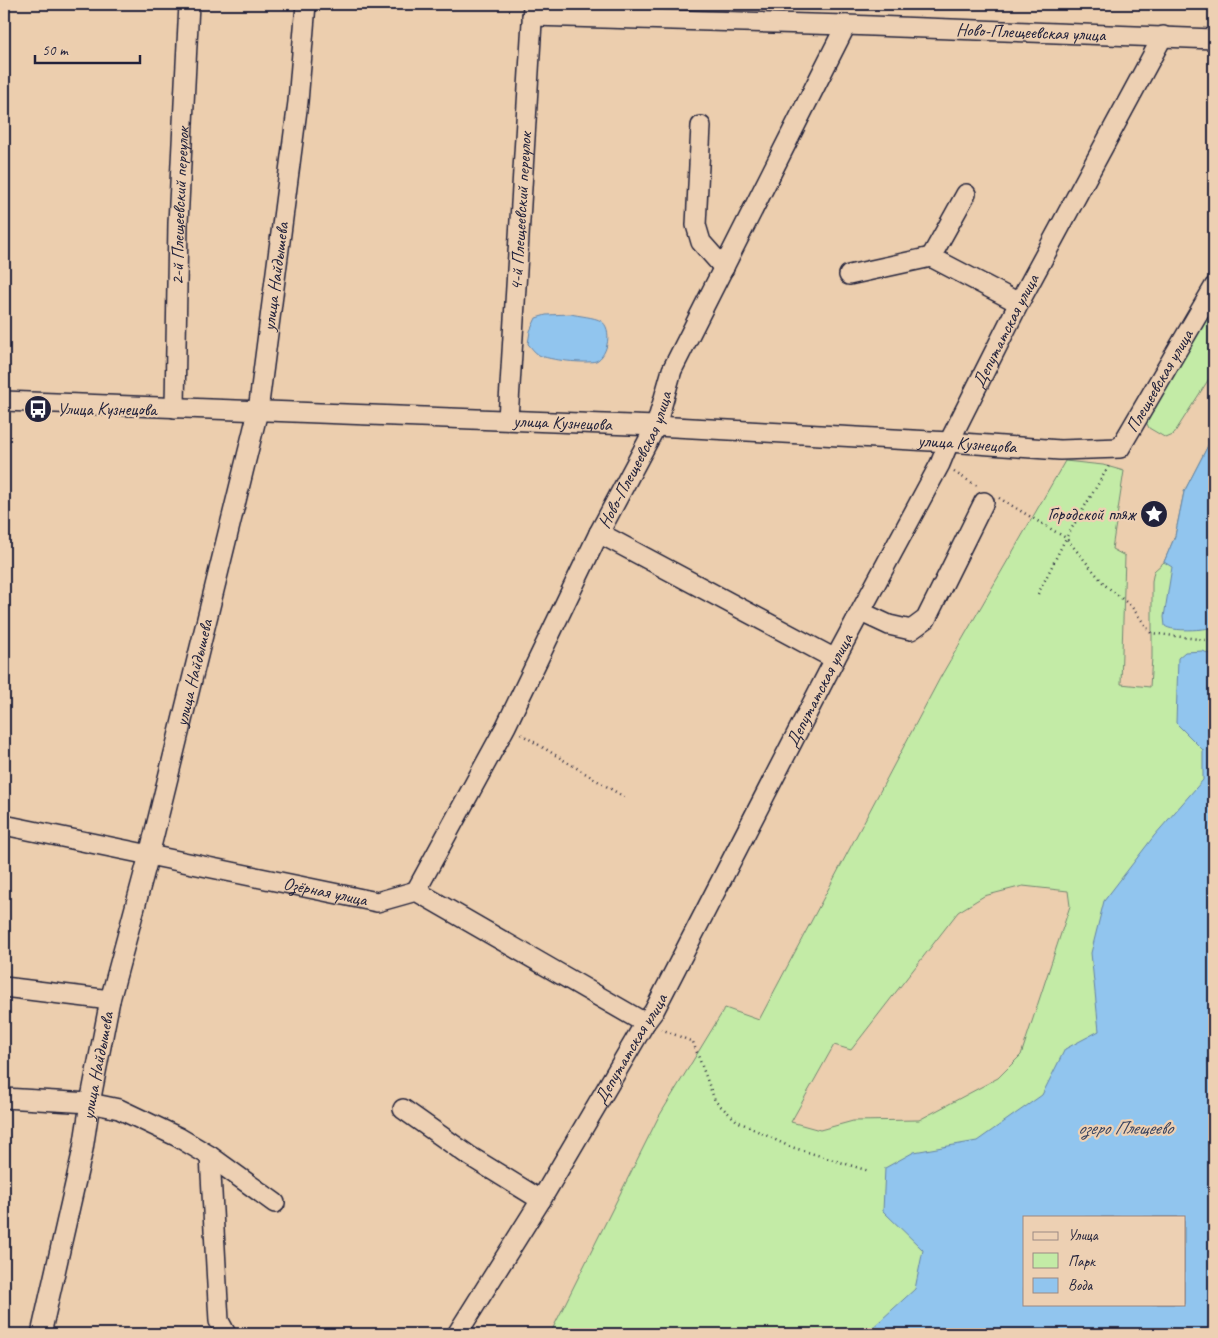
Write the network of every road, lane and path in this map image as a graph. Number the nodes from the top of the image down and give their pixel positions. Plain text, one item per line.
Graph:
1 (189, 4) edge
2 (306, 4) edge
3 (533, 10) edge
4 (846, 25) junction
5 (1163, 36) junction
6 (1214, 39) edge
7 (701, 126) dead end
8 (966, 194) dead end
9 (931, 257) junction
10 (724, 268) junction
11 (849, 275) dead end
12 (1214, 287) edge
13 (1019, 303) junction
14 (4, 401) edge
15 (176, 408) junction
16 (258, 411) junction
17 (508, 419) junction
18 (656, 426) junction
19 (948, 442) junction
20 (1120, 448) junction
21 (940, 464) junction
22 (988, 496) junction
23 (599, 533) junction
24 (1066, 538) junction
25 (1038, 594) dead end
26 (861, 612) junction
27 (1214, 641) edge
28 (835, 660) junction
29 (506, 726) junction
30 (624, 797) dead end
31 (4, 825) edge
32 (149, 855) junction
33 (416, 891) junction
34 (4, 987) edge
35 (110, 1000) junction
36 (645, 1023) junction
37 (4, 1098) edge
38 (90, 1103) junction
39 (403, 1109) dead end
40 (210, 1156) junction
41 (869, 1171) dead end
42 (541, 1200) junction
43 (275, 1203) dead end
44 (42, 1334) edge
45 (226, 1334) edge
46 (457, 1334) edge

1 - 15 street, 2-й Плещеевский переулок
2 - 16 street, улица Найдышева
3 - 4 street, Ново-Плещеевская улица
3 - 17 street, 4-й Плещеевский переулок
4 - 5 street, Ново-Плещеевская улица
4 - 10 street, Ново-Плещеевская улица
5 - 6 street, Ново-Плещеевская улица
5 - 13 street, Депутатская улица
7 - 10 street
8 - 9 street
9 - 11 street
9 - 13 street
10 - 18 street, Ново-Плещеевская улица
12 - 20 street, Плещеевская улица
13 - 19 street, Депутатская улица
14 - 15 street, улица Кузнецова
15 - 16 street, улица Кузнецова
16 - 17 street, улица Кузнецова
16 - 32 street, улица Найдышева
17 - 18 street, улица Кузнецова
18 - 19 street, улица Кузнецова
18 - 23 street, Ново-Плещеевская улица
19 - 20 street, улица Кузнецова
19 - 21 street, Депутатская улица
20 - 24 path
21 - 22 path
21 - 26 street, Депутатская улица
22 - 24 path
22 - 26 street
23 - 28 street
23 - 29 street, Ново-Плещеевская улица
24 - 25 path
24 - 27 path
26 - 28 street, Депутатская улица
28 - 36 street, Депутатская улица
29 - 30 path
29 - 33 street, Ново-Плещеевская улица
31 - 32 street, Озёрная улица
32 - 33 street, Озёрная улица
32 - 35 street, улица Найдышева
33 - 36 street
34 - 35 street
35 - 38 street, улица Найдышева
36 - 41 path
36 - 42 street, Депутатская улица
37 - 38 street
38 - 40 street
38 - 44 street, улица Найдышева
39 - 42 street
40 - 43 street
40 - 45 street
42 - 46 street, Депутатская улица

